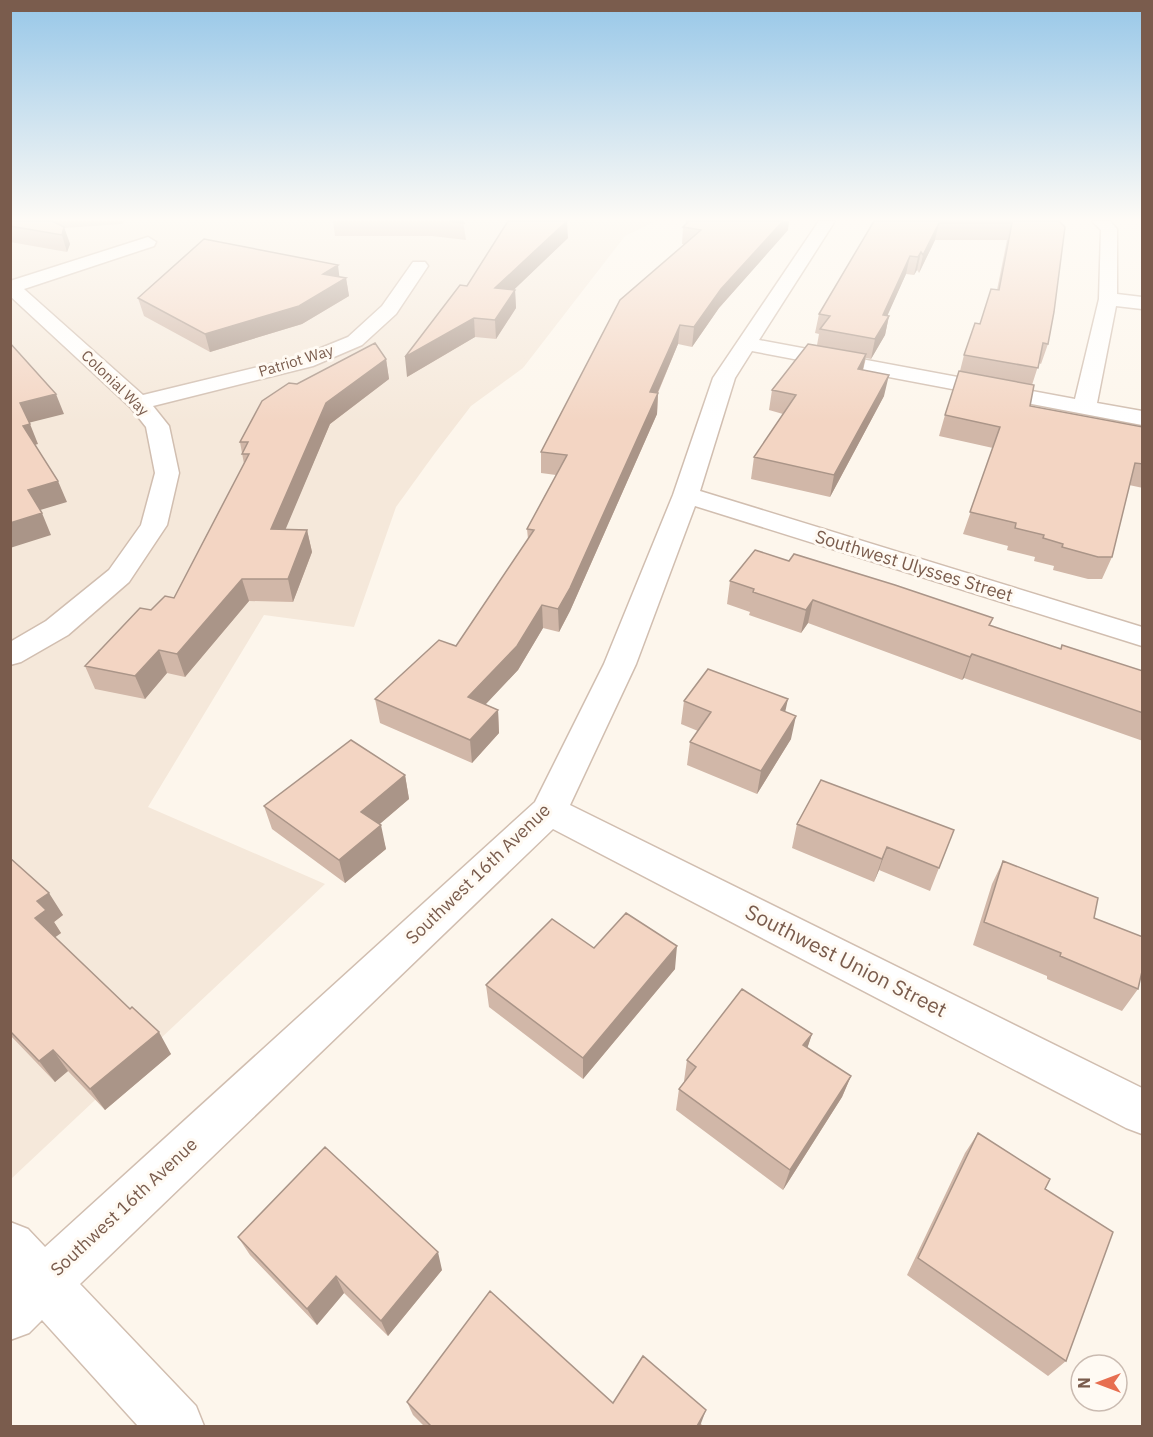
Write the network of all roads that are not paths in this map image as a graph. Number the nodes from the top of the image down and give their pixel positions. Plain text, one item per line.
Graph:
1 (13, 288) edge
2 (404, 288) edge
3 (783, 288) edge
4 (1108, 288) edge
5 (1108, 299) junction
6 (1143, 303) edge
7 (747, 344) junction
8 (139, 403) junction
9 (1085, 406) junction
10 (1143, 417) edge
11 (686, 495) junction
12 (1143, 637) edge
13 (10, 655) edge
14 (549, 811) junction
15 (1143, 1112) edge
16 (21, 1281) edge
17 (176, 1426) edge

1 - 8 street, Colonial Way
2 - 8 street, Patriot Way
3 - 7 street, Southwest 16th Avenue
4 - 5 street
5 - 6 street
5 - 9 street
7 - 9 street
7 - 11 street, Southwest 16th Avenue
8 - 13 street, Colonial Way
9 - 10 street
11 - 12 street, Southwest Ulysses Street
11 - 14 street, Southwest 16th Avenue
14 - 15 street, Southwest Union Street
14 - 16 street, Southwest 16th Avenue
16 - 17 street

